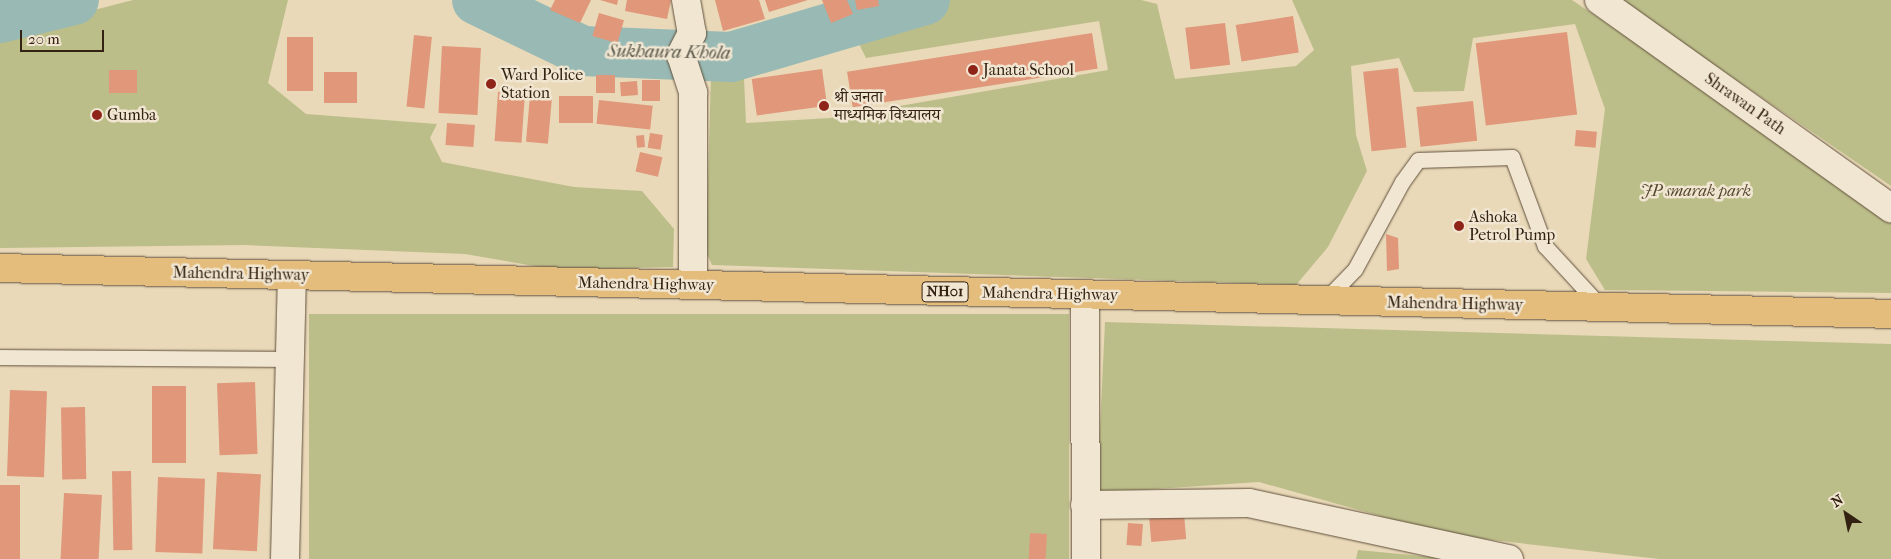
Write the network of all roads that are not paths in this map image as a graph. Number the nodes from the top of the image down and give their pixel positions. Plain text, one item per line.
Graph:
1 (686, 0) edge
2 (1599, 0) edge
3 (1891, 208) edge
4 (0, 268) edge
5 (292, 276) junction
6 (693, 285) junction
7 (1085, 295) junction
8 (1324, 300) junction
9 (1601, 307) junction
10 (1891, 314) edge
11 (0, 357) edge
12 (290, 360) junction
13 (1086, 505) junction
14 (285, 559) edge
15 (1086, 559) edge
16 (1510, 559) edge

1 - 6 street
2 - 3 street, Shrawan Path
4 - 5 highway, Mahendra Highway / NH01
5 - 6 highway, Mahendra Highway / NH01
5 - 12 street
6 - 7 highway, Mahendra Highway / NH01
7 - 8 highway, Mahendra Highway / NH01
7 - 13 street
8 - 9 highway, Mahendra Highway / NH01
8 - 9 lane
9 - 10 highway, Mahendra Highway / NH01
11 - 12 lane
12 - 14 street
13 - 15 street
13 - 16 street

